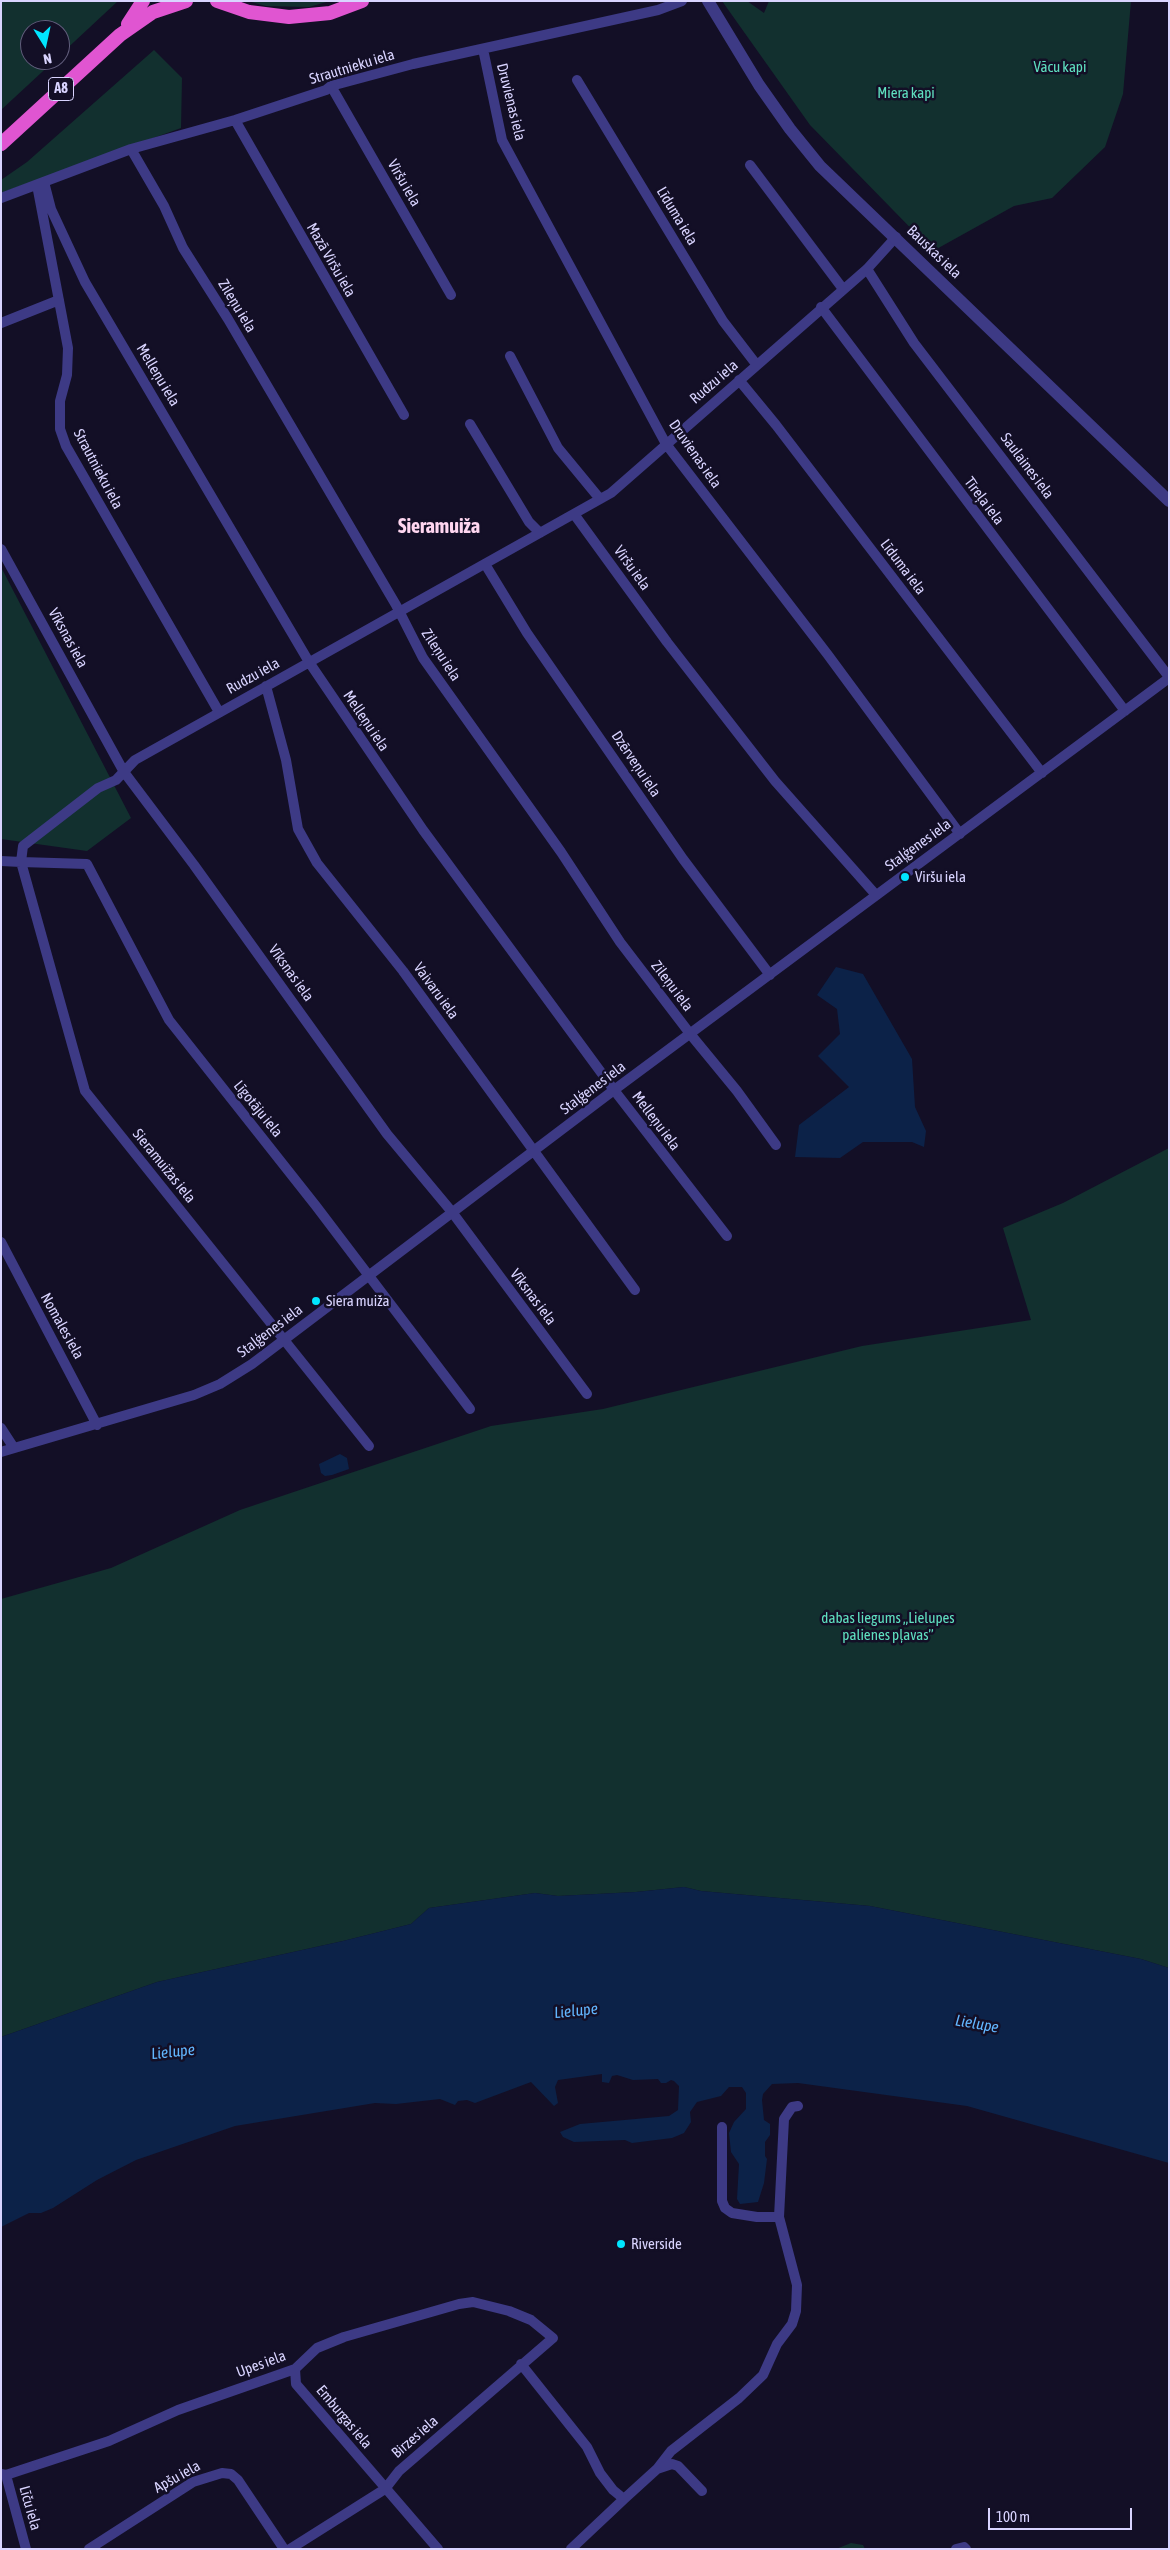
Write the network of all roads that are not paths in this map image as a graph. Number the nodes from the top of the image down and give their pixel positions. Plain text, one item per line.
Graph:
1 (143, 1) edge
2 (186, 1) edge
3 (217, 1) edge
4 (362, 1) edge
5 (682, 1) edge
6 (708, 1) edge
7 (120, 34) junction
8 (483, 48) junction
9 (577, 80) dead end
10 (332, 86) junction
11 (235, 120) junction
12 (1, 144) edge
13 (131, 149) junction
14 (750, 165) dead end
15 (40, 183) junction
16 (1, 198) edge
17 (896, 237) junction
18 (867, 269) junction
19 (843, 289) junction
20 (451, 295) dead end
21 (59, 300) junction
22 (821, 307) junction
23 (1, 322) edge
24 (510, 356) dead end
25 (756, 364) junction
26 (739, 380) junction
27 (404, 415) dead end
28 (470, 424) dead end
29 (666, 444) junction
30 (600, 500) junction
31 (1169, 501) edge
32 (574, 514) junction
33 (540, 533) junction
34 (1, 549) edge
35 (484, 564) junction
36 (399, 611) junction
37 (309, 662) junction
38 (1169, 678) edge
39 (266, 686) junction
40 (1125, 711) junction
41 (219, 712) junction
42 (124, 772) junction
43 (1042, 773) junction
44 (960, 834) junction
45 (1, 861) edge
46 (21, 862) junction
47 (876, 895) junction
48 (770, 975) junction
49 (691, 1035) junction
50 (614, 1090) junction
51 (776, 1145) dead end
52 (534, 1150) junction
53 (452, 1212) junction
54 (727, 1236) dead end
55 (1, 1242) edge
56 (369, 1274) junction
57 (635, 1290) dead end
58 (284, 1339) junction
59 (587, 1394) dead end
60 (470, 1409) dead end
61 (97, 1425) junction
62 (1, 1428) edge
63 (369, 1446) dead end
64 (14, 1448) junction
65 (1, 1452) edge
66 (798, 2106) dead end
67 (722, 2127) dead end
68 (779, 2217) junction
69 (553, 2338) joint
70 (520, 2364) junction
71 (295, 2369) junction
72 (657, 2470) junction
73 (3, 2474) edge
74 (385, 2488) junction
75 (702, 2492) dead end
76 (624, 2499) junction
77 (26, 2549) edge
78 (89, 2549) edge
79 (284, 2549) edge
80 (290, 2549) edge
81 (438, 2549) edge
82 (571, 2549) edge
83 (956, 2549) edge
84 (966, 2549) edge

1 - 7 highway, A8
2 - 7 highway, A8
3 - 4 highway
5 - 8 street, Strautnieku iela
6 - 17 street, Bauskas iela
7 - 12 highway, A8
8 - 10 street, Strautnieku iela
8 - 29 street, Druvienas iela
9 - 25 street, Līduma iela
10 - 11 street, Strautnieku iela
10 - 20 street, Viršu iela
11 - 13 street, Strautnieku iela
11 - 27 street, Mazā Viršu iela
13 - 15 street, Strautnieku iela
13 - 36 street, Zileņu iela
14 - 19 street
15 - 16 street, Strautnieku iela
15 - 21 street, Strautnieku iela
15 - 37 street, Melleņu iela
17 - 18 street, Rudzu iela
17 - 31 street, Bauskas iela
18 - 19 street, Rudzu iela
18 - 38 street, Saulaines iela
19 - 22 street, Rudzu iela
21 - 23 street
21 - 41 street, Strautnieku iela
22 - 25 street, Rudzu iela
22 - 40 street, Tīreļa iela
24 - 30 street
25 - 26 street, Rudzu iela
26 - 29 street, Rudzu iela
26 - 43 street, Līduma iela
28 - 33 street
29 - 30 street, Rudzu iela
29 - 44 street, Druvienas iela
30 - 32 street, Rudzu iela
32 - 33 street, Rudzu iela
32 - 47 street, Viršu iela
33 - 35 street, Rudzu iela
34 - 42 street, Vīksnas iela
35 - 36 street, Rudzu iela
35 - 48 street, Dzērveņu iela
36 - 37 street, Rudzu iela
36 - 49 street, Zileņu iela
37 - 39 street, Rudzu iela
37 - 50 street, Melleņu iela
38 - 40 street, Staļģenes iela
39 - 41 street, Rudzu iela
39 - 52 street, Vaivaru iela
40 - 43 street, Staļģenes iela
41 - 42 street, Rudzu iela
42 - 46 street, Rudzu iela
42 - 53 street, Vīksnas iela
43 - 44 street, Staļģenes iela
44 - 47 street, Staļģenes iela
45 - 46 street
46 - 56 street, Līgotāju iela
46 - 58 street, Sieramuižas iela
47 - 48 street, Staļģenes iela
48 - 49 street, Staļģenes iela
49 - 50 street, Staļģenes iela
49 - 51 street, Zileņu iela
50 - 52 street, Staļģenes iela
50 - 54 street, Melleņu iela
52 - 53 street, Staļģenes iela
52 - 57 street, Vaivaru iela
53 - 56 street, Staļģenes iela
53 - 59 street, Vīksnas iela
55 - 61 street, Nomales iela
56 - 58 street, Staļģenes iela
56 - 60 street, Līgotāju iela
58 - 61 street, Staļģenes iela
58 - 63 street, Sieramuižas iela
61 - 64 street, Staļģenes iela
62 - 64 street
64 - 65 street, Staļģenes iela
66 - 68 street
67 - 68 street
68 - 72 street
69 - 70 street, Birzes iela
69 - 71 street, Upes iela
70 - 74 street, Birzes iela
70 - 76 street
71 - 73 street, Upes iela
71 - 74 street, Emburgas iela
72 - 75 street
72 - 76 street
73 - 77 street, Līču iela
74 - 80 street, Birzes iela
74 - 81 street, Emburgas iela
76 - 82 street
78 - 79 street, Apšu iela
83 - 84 street

